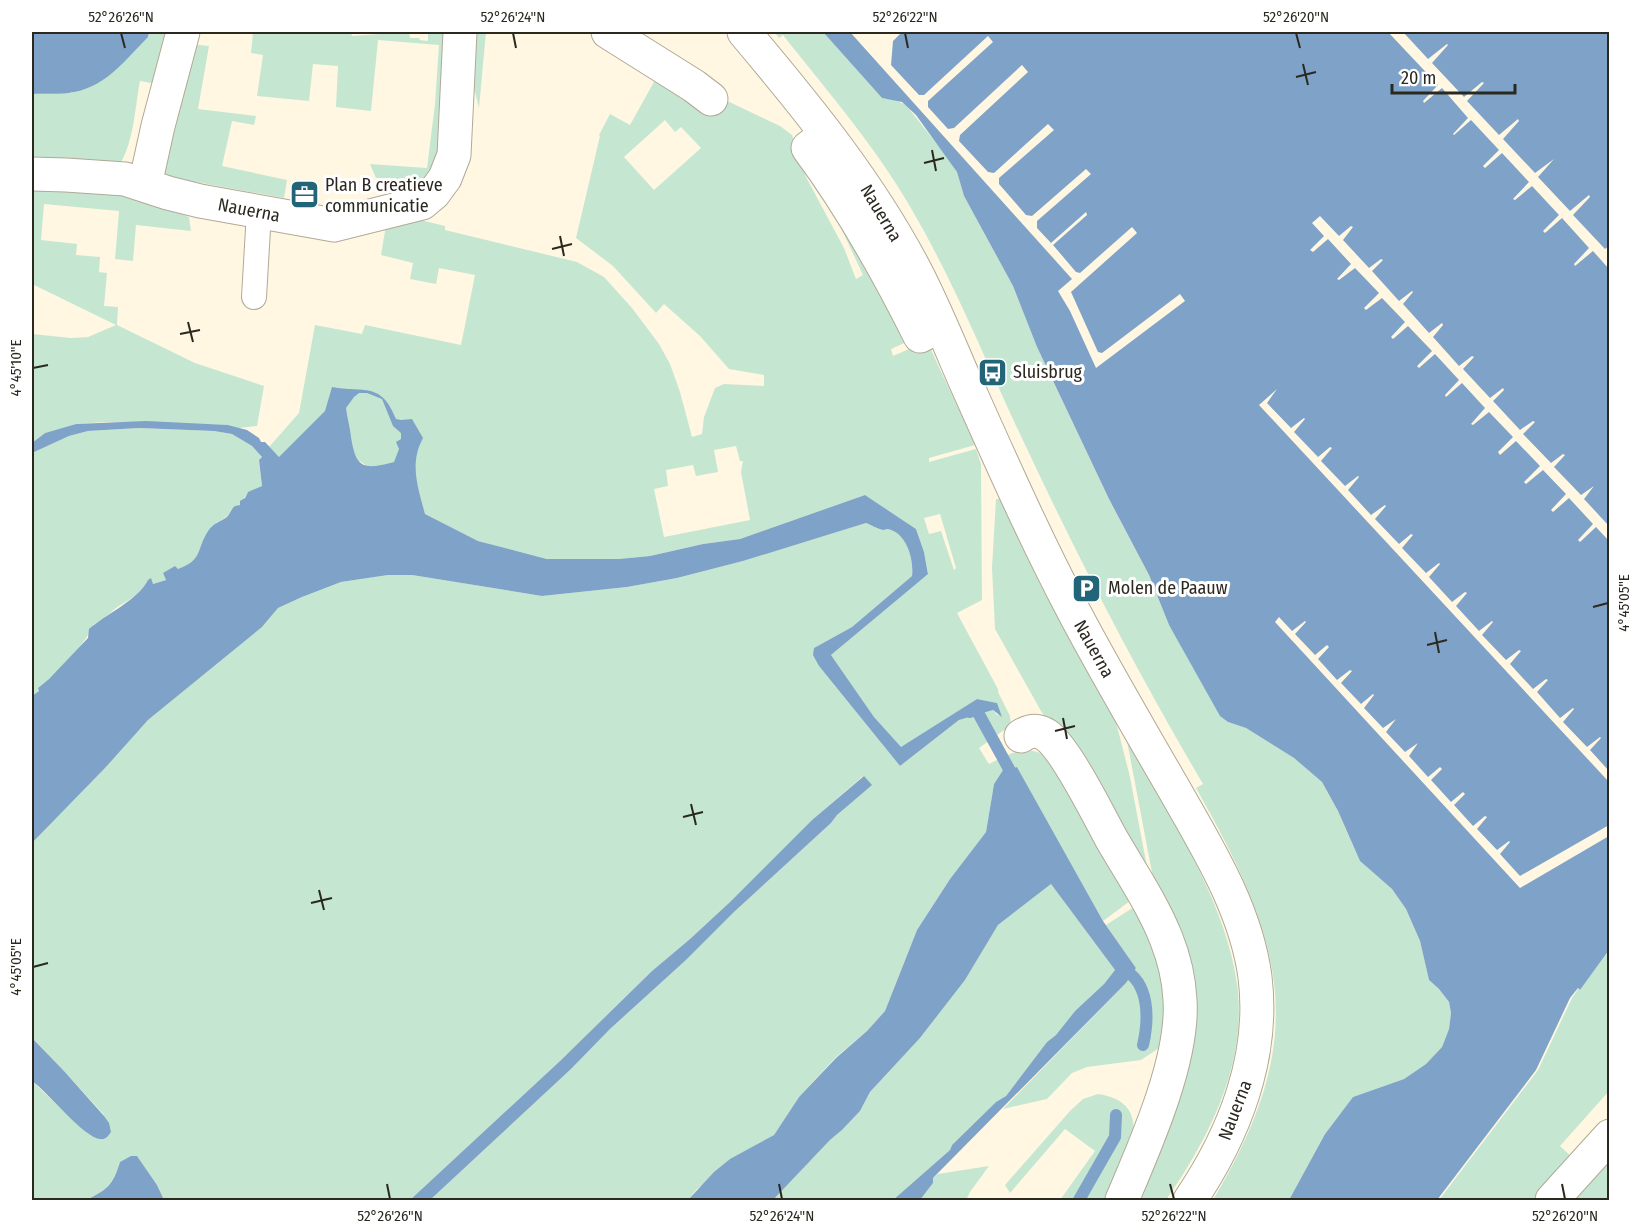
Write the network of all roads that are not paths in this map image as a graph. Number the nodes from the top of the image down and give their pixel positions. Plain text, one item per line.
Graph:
1 (183, 32) edge
2 (460, 32) edge
3 (608, 32) edge
4 (744, 32) edge
5 (711, 99) dead end
6 (32, 174) edge
7 (145, 185) junction
8 (259, 212) junction
9 (254, 297) dead end
10 (920, 336) joint
11 (1021, 736) dead end
12 (1605, 1145) edge
13 (1122, 1200) edge
14 (1190, 1200) edge
15 (1552, 1200) edge

1 - 7 street
2 - 8 street, Nauerna
3 - 5 street
4 - 14 street, Nauerna
6 - 7 street, Nauerna
7 - 8 street, Nauerna
8 - 9 lane
10 - 10 street, Nauerna
11 - 13 street
12 - 15 street

